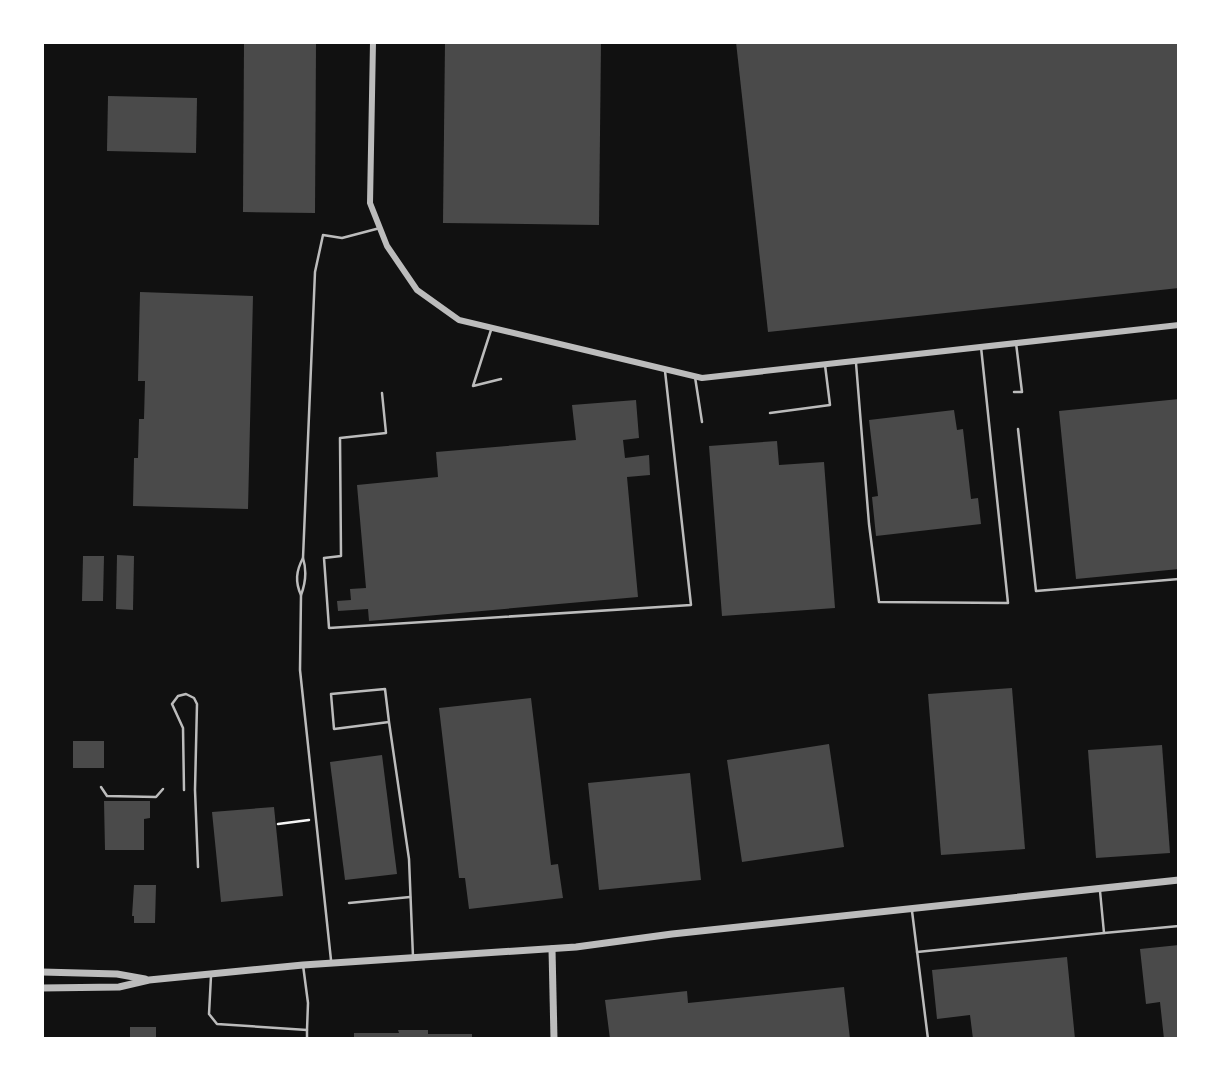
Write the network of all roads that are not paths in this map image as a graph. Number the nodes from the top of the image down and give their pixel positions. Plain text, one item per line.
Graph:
1 (373, 42) edge
2 (380, 228) junction
3 (1179, 326) edge
4 (492, 328) junction
5 (1016, 343) junction
6 (981, 347) junction
7 (856, 361) junction
8 (825, 365) junction
9 (665, 371) junction
10 (695, 377) junction
11 (501, 379) dead end
12 (1014, 392) dead end
13 (382, 393) dead end
14 (770, 413) dead end
15 (702, 422) dead end
16 (1018, 429) dead end
17 (303, 558) junction
18 (1179, 579) edge
19 (301, 595) junction
20 (389, 722) junction
21 (101, 787) dead end
22 (163, 789) dead end
23 (184, 790) dead end
24 (198, 867) dead end
25 (1179, 880) edge
26 (1100, 888) junction
27 (410, 897) junction
28 (349, 903) dead end
29 (911, 908) junction
30 (1179, 926) edge
31 (1104, 933) junction
32 (552, 949) junction
33 (917, 952) junction
34 (413, 957) junction
35 (332, 963) junction
36 (303, 965) junction
37 (42, 972) edge
38 (211, 976) junction
39 (149, 980) junction
40 (42, 988) edge
41 (307, 1030) junction
42 (307, 1039) edge
43 (554, 1039) edge
44 (928, 1039) edge

1 - 2 street
2 - 4 street
2 - 17 lane
3 - 5 street
4 - 9 street
4 - 11 lane
5 - 6 street
5 - 12 lane
6 - 7 street
6 - 7 lane
7 - 8 street
8 - 10 street
8 - 14 lane
9 - 10 street
9 - 13 lane
10 - 15 lane
16 - 18 lane
17 - 19 lane
17 - 19 lane
19 - 35 lane
20 - 20 lane
20 - 27 lane
21 - 22 lane
23 - 24 lane
25 - 26 street
26 - 29 street
26 - 31 lane
27 - 28 lane
27 - 34 lane
29 - 32 street
29 - 33 lane
30 - 31 lane
31 - 33 lane
32 - 34 street
32 - 43 street
33 - 44 lane
34 - 35 street
35 - 36 street
36 - 38 street
36 - 41 lane
37 - 39 street
38 - 39 street
38 - 41 lane
39 - 40 street
41 - 42 lane

